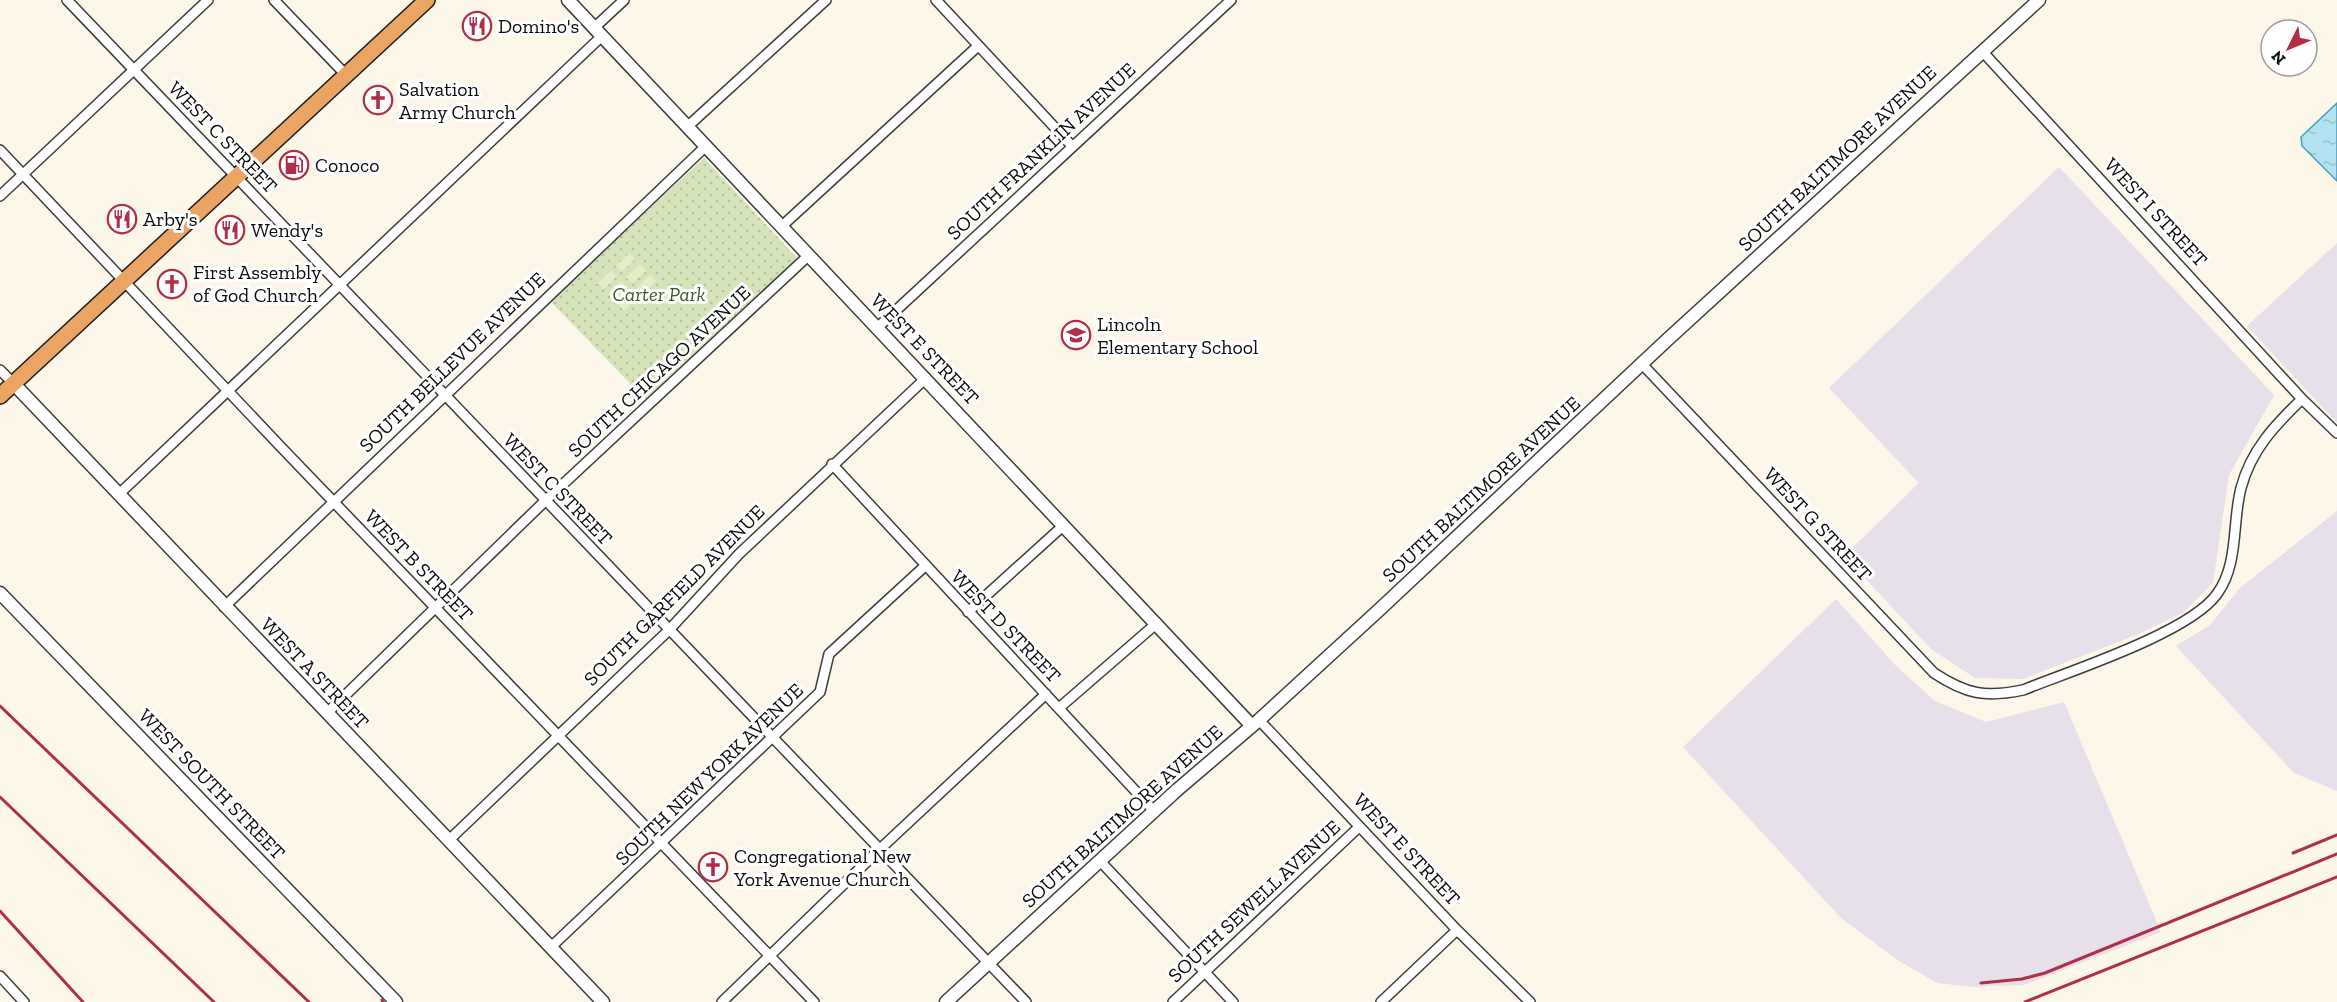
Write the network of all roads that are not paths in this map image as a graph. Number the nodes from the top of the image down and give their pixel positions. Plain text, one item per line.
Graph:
1 (67, 0) edge
2 (208, 0) edge
3 (274, 0) edge
4 (427, 0) edge
5 (568, 0) edge
6 (624, 0) edge
7 (826, 0) edge
8 (936, 0) edge
9 (1231, 0) edge
10 (2039, 0) edge
11 (598, 32) junction
12 (978, 46) junction
13 (1982, 51) junction
14 (134, 70) junction
15 (346, 75) junction
16 (687, 127) junction
17 (705, 146) junction
18 (1072, 146) junction
19 (0, 150) edge
20 (23, 174) junction
21 (236, 177) junction
22 (0, 196) edge
23 (782, 226) junction
24 (809, 255) junction
25 (125, 280) junction
26 (339, 285) junction
27 (877, 328) junction
28 (1642, 364) junction
29 (0, 370) edge
30 (926, 378) junction
31 (13, 384) junction
32 (228, 390) junction
33 (444, 394) junction
34 (0, 396) edge
35 (2302, 399) junction
36 (2337, 433) edge
37 (832, 464) junction
38 (118, 495) junction
39 (333, 501) junction
40 (545, 501) junction
41 (1064, 525) junction
42 (925, 566) junction
43 (0, 593) edge
44 (224, 607) junction
45 (435, 608) junction
46 (968, 612) junction
47 (1157, 623) junction
48 (669, 630) junction
49 (1046, 694) junction
50 (1059, 708) junction
51 (327, 713) junction
52 (1256, 723) junction
53 (558, 735) junction
54 (773, 738) junction
55 (1154, 811) junction
56 (1359, 826) junction
57 (449, 840) junction
58 (663, 843) junction
59 (880, 849) junction
60 (1100, 861) junction
61 (1457, 930) junction
62 (551, 947) junction
63 (769, 956) junction
64 (989, 963) junction
65 (1204, 972) junction
66 (0, 976) edge
67 (24, 1002) edge
68 (396, 1002) edge
69 (603, 1002) edge
70 (722, 1002) edge
71 (814, 1002) edge
72 (946, 1002) edge
73 (1026, 1002) edge
74 (1173, 1002) edge
75 (1233, 1002) edge
76 (1381, 1002) edge
77 (1530, 1002) edge

1 - 14 street, WEST C STREET
2 - 14 street
3 - 15 street
4 - 15 highway
5 - 11 street, WEST E STREET
6 - 11 street
7 - 16 street
8 - 12 street
9 - 18 street, SOUTH FRANKLIN AVENUE
10 - 13 street, SOUTH BALTIMORE AVENUE
11 - 16 street, WEST E STREET
11 - 26 street
12 - 18 street
12 - 23 street
13 - 28 street, SOUTH BALTIMORE AVENUE
13 - 35 street, WEST I STREET
14 - 20 street
14 - 21 street, WEST C STREET
15 - 21 highway
16 - 17 street, WEST E STREET
17 - 23 street, WEST E STREET
17 - 33 street, SOUTH BELLEVUE AVENUE
18 - 27 street, SOUTH FRANKLIN AVENUE
19 - 20 street, WEST B STREET
20 - 22 street
20 - 25 street, WEST B STREET
21 - 25 highway
21 - 26 street, WEST C STREET
23 - 24 street, WEST E STREET
24 - 27 street, WEST E STREET
24 - 40 street, SOUTH CHICAGO AVENUE
25 - 31 highway
25 - 32 street, WEST B STREET
26 - 32 street
26 - 33 street, WEST C STREET
27 - 30 street, WEST E STREET
28 - 35 street, WEST G STREET
28 - 52 street, SOUTH BALTIMORE AVENUE
29 - 31 street, WEST A STREET
30 - 37 street, SOUTH GARFIELD AVENUE
30 - 41 street, WEST E STREET
31 - 34 highway
31 - 38 street, WEST A STREET
32 - 38 street
32 - 39 street, WEST B STREET
33 - 39 street, SOUTH BELLEVUE AVENUE
33 - 40 street, WEST C STREET
35 - 36 street, WEST I STREET
37 - 42 street, WEST D STREET
37 - 48 street, SOUTH GARFIELD AVENUE
38 - 44 street, WEST A STREET
39 - 44 street, SOUTH BELLEVUE AVENUE
39 - 45 street, WEST B STREET
40 - 45 street, SOUTH CHICAGO AVENUE
40 - 48 street, WEST C STREET
41 - 46 street
41 - 47 street, WEST E STREET
42 - 46 street, WEST D STREET
42 - 54 street, SOUTH NEW YORK AVENUE
43 - 68 street, WEST SOUTH STREET
44 - 51 street, WEST A STREET
45 - 51 street, SOUTH CHICAGO AVENUE
45 - 53 street, WEST B STREET
46 - 49 street, WEST D STREET
47 - 50 street
47 - 52 street, WEST E STREET
48 - 53 street, SOUTH GARFIELD AVENUE
48 - 54 street, WEST C STREET
49 - 50 street, WEST D STREET
49 - 59 street
50 - 55 street, WEST D STREET
51 - 57 street, WEST A STREET
52 - 55 street, SOUTH BALTIMORE AVENUE
52 - 56 street, WEST E STREET
53 - 57 street, SOUTH GARFIELD AVENUE
53 - 58 street, WEST B STREET
54 - 58 street, SOUTH NEW YORK AVENUE
54 - 59 street, WEST C STREET
55 - 60 street, SOUTH BALTIMORE AVENUE
56 - 61 street, WEST E STREET
56 - 65 street, SOUTH SEWELL AVENUE
57 - 62 street, WEST A STREET
58 - 62 street, SOUTH NEW YORK AVENUE
58 - 63 street, WEST B STREET
59 - 63 street
59 - 64 street, WEST C STREET
60 - 64 street, SOUTH BALTIMORE AVENUE
60 - 65 street
61 - 76 street
61 - 77 street, WEST E STREET
62 - 69 street, WEST A STREET
63 - 70 street
63 - 71 street, WEST B STREET
64 - 72 street, SOUTH BALTIMORE AVENUE
64 - 73 street, WEST C STREET
65 - 74 street, SOUTH SEWELL AVENUE
65 - 75 street
66 - 67 street

